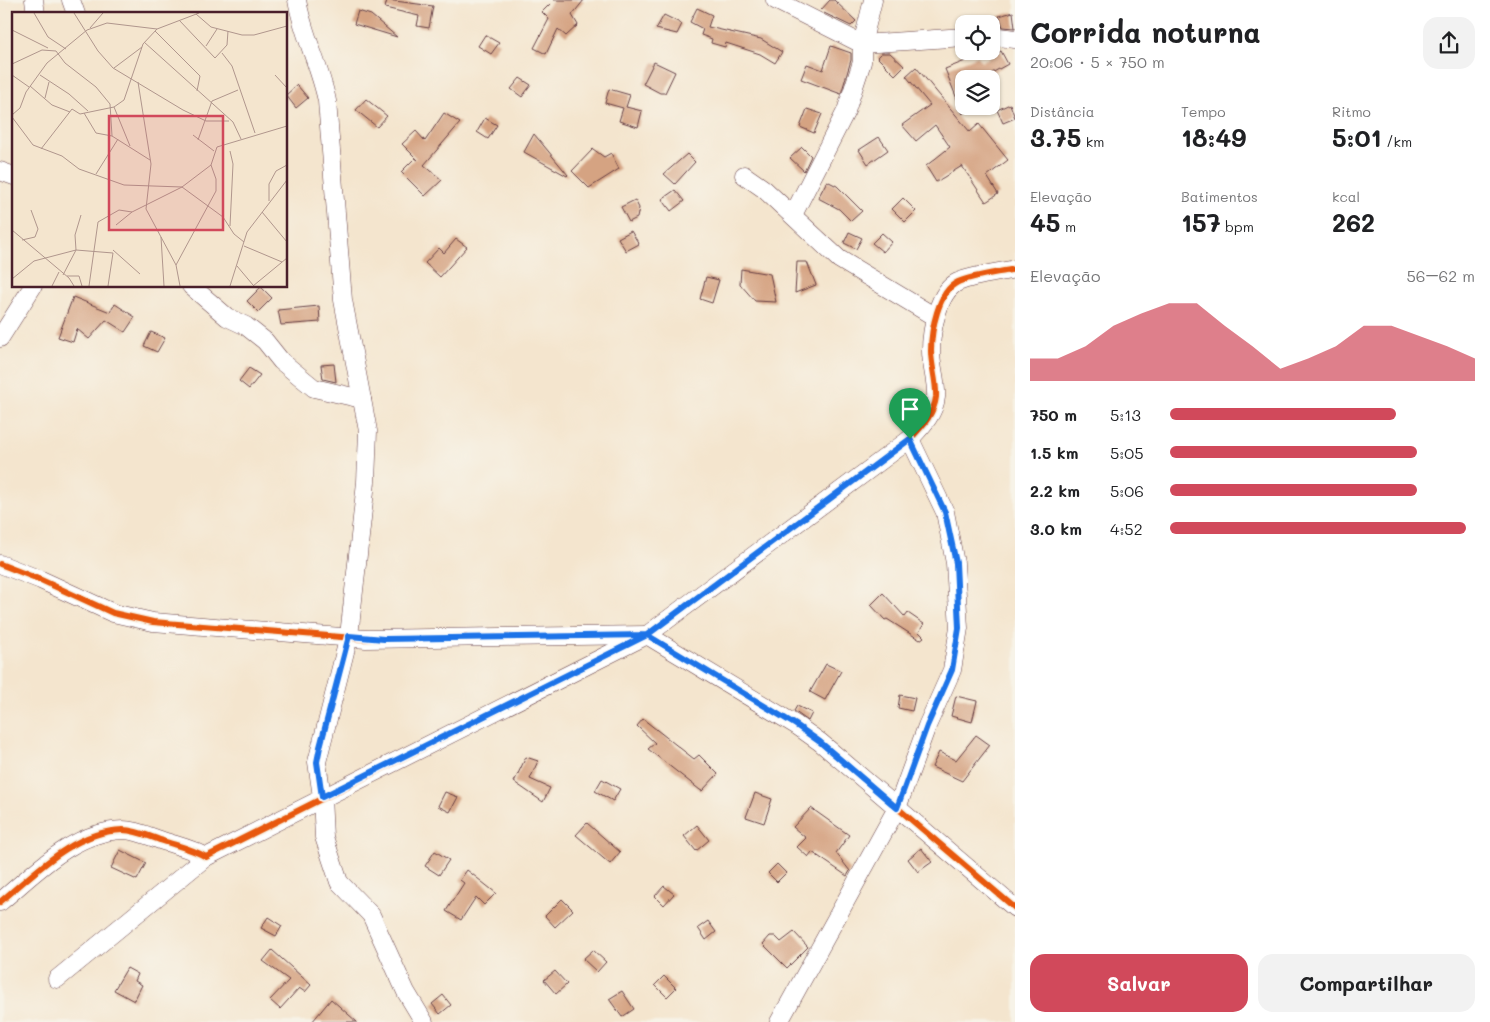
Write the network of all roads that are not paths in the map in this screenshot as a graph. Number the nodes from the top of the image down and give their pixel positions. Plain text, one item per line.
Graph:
1 (71, 0) edge
2 (297, 0) edge
3 (775, 0) edge
4 (873, 0) edge
5 (75, 12) edge
6 (955, 37) edge
7 (1000, 37) edge
8 (1015, 39) edge
9 (862, 44) junction
10 (0, 171) edge
11 (12, 175) edge
12 (744, 175) dead end
13 (793, 215) junction
14 (1015, 269) edge
15 (32, 288) edge
16 (193, 288) edge
17 (935, 317) junction
18 (0, 338) edge
19 (362, 399) junction
20 (910, 439) junction
21 (0, 564) edge
22 (647, 635) junction
23 (349, 636) junction
24 (322, 797) junction
25 (897, 808) junction
26 (206, 857) junction
27 (0, 902) edge
28 (1015, 908) edge
29 (57, 979) dead end
30 (424, 1022) edge
31 (779, 1022) edge

1 - 5 street
2 - 19 street
3 - 9 street
4 - 9 street
6 - 9 street
7 - 8 street
9 - 13 street
10 - 11 street
12 - 13 street
13 - 17 street
14 - 17 street
15 - 18 street
16 - 19 street
17 - 20 street
19 - 23 street
20 - 22 street
20 - 25 street
21 - 23 street
22 - 23 street
22 - 24 street
22 - 25 street
23 - 24 street
24 - 26 street
24 - 30 street
25 - 28 street
25 - 31 street
26 - 27 street
26 - 29 street

